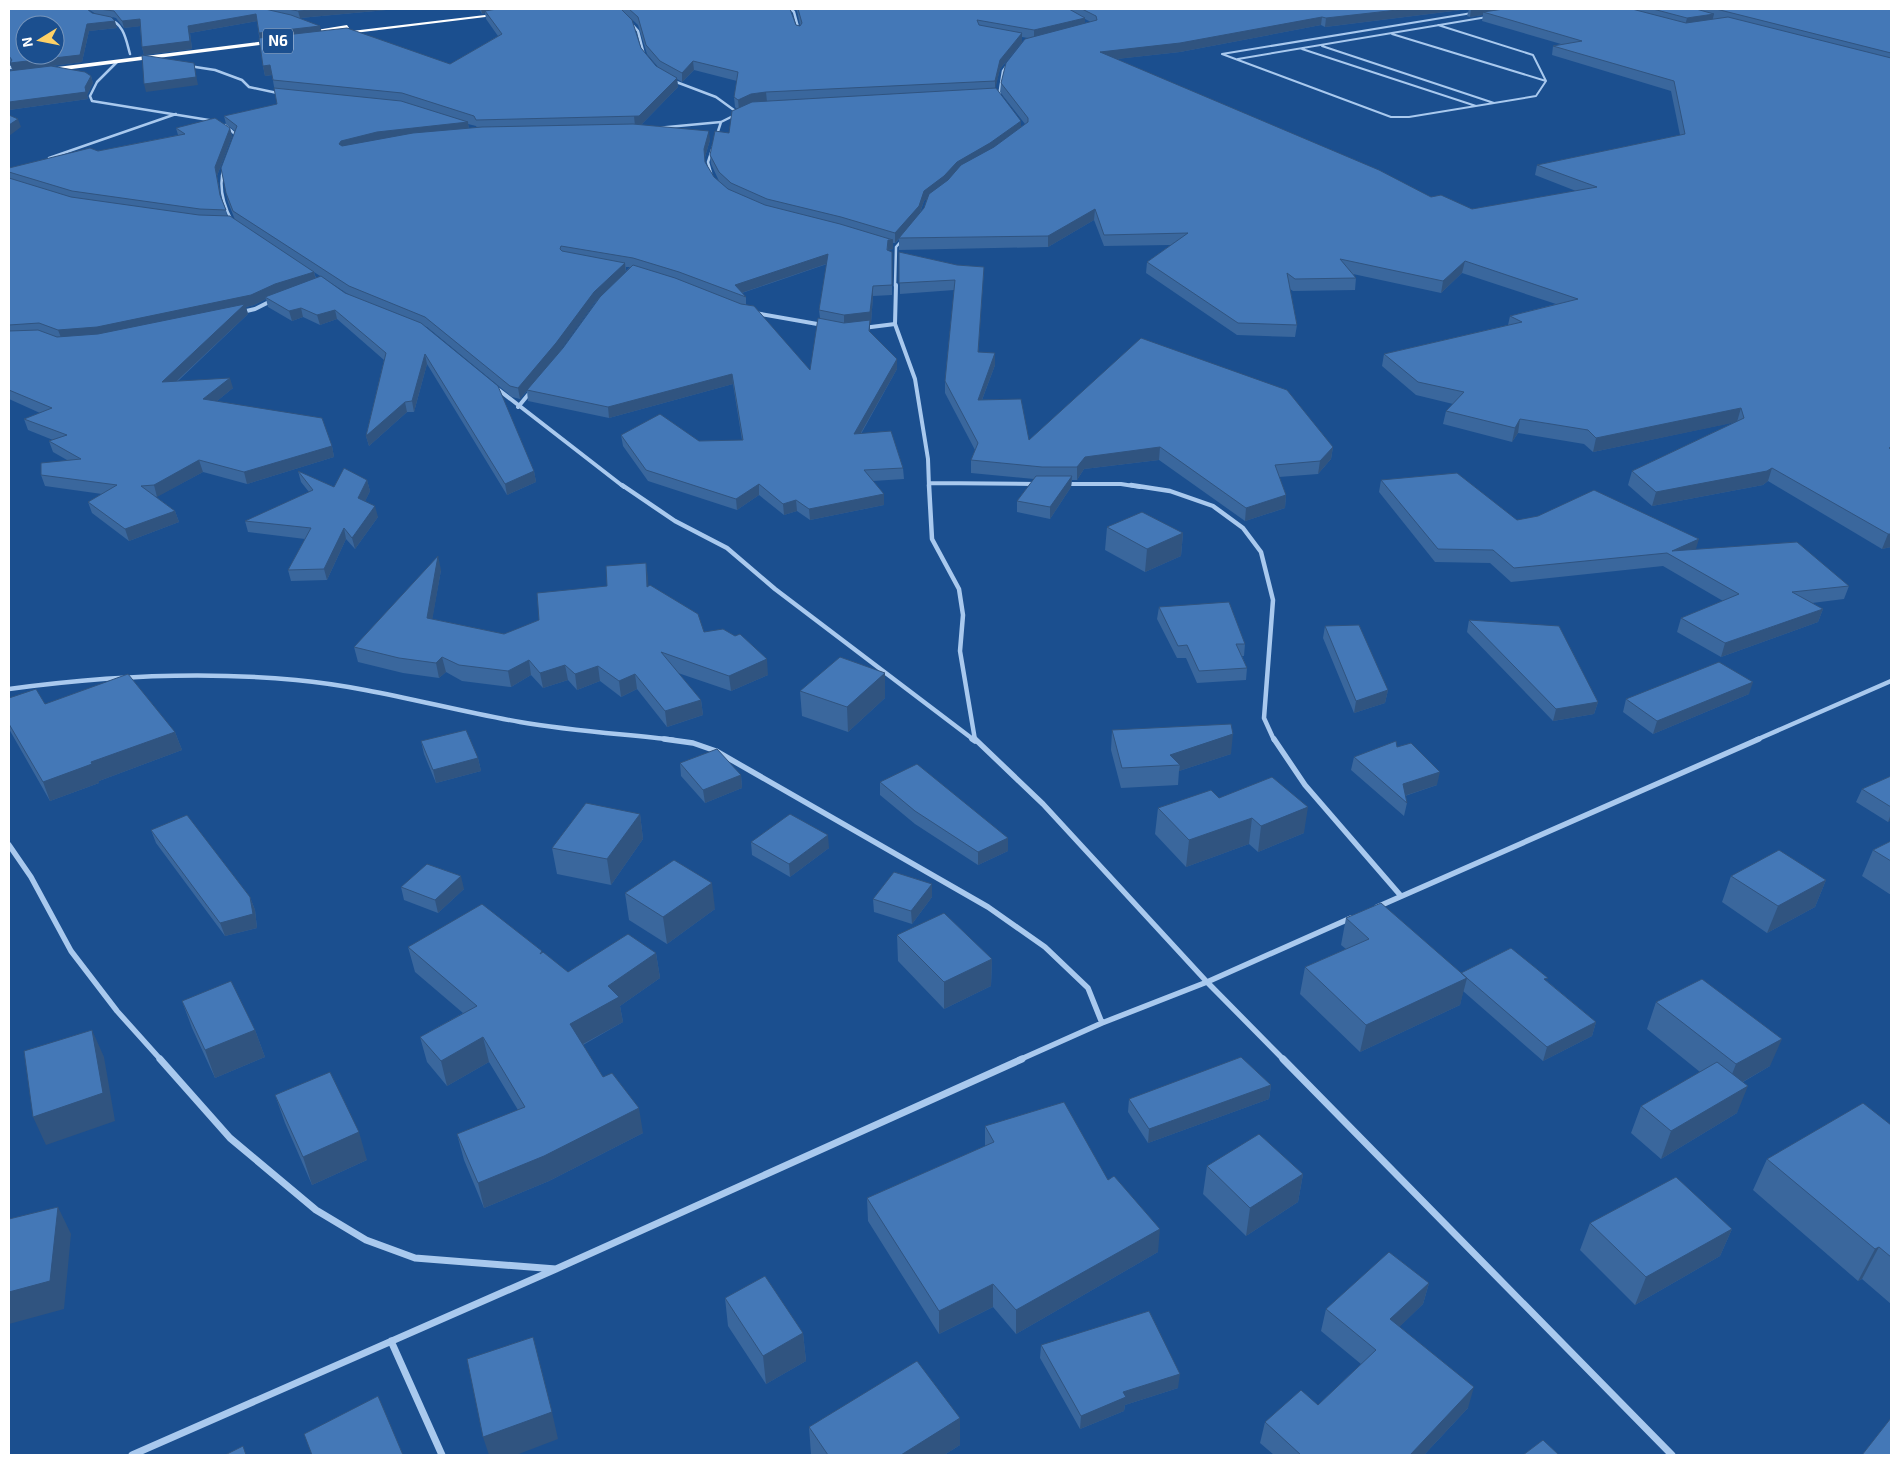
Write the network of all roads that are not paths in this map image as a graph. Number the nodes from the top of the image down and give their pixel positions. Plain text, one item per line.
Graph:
1 (504, 9) edge
2 (548, 9) edge
3 (791, 9) edge
4 (1476, 12) dead end
5 (1496, 15) edge
6 (626, 18) edge
7 (102, 19) edge
8 (1438, 25) junction
9 (799, 32) edge
10 (1390, 33) junction
11 (1320, 45) junction
12 (1302, 48) junction
13 (130, 54) junction
14 (1534, 55) joint
15 (149, 58) junction
16 (159, 60) edge
17 (647, 60) edge
18 (1236, 60) junction
19 (117, 62) junction
20 (1009, 62) edge
21 (187, 66) edge
22 (9, 69) edge
23 (53, 70) junction
24 (67, 74) edge
25 (668, 78) edge
26 (92, 80) edge
27 (1546, 81) junction
28 (97, 82) junction
29 (288, 95) edge
30 (1496, 103) junction
31 (1004, 104) edge
32 (1478, 107) junction
33 (745, 110) edge
34 (179, 114) junction
35 (738, 114) junction
36 (721, 122) junction
37 (655, 128) edge
38 (235, 141) edge
39 (228, 158) edge
40 (41, 162) edge
41 (715, 179) edge
42 (226, 222) edge
43 (233, 222) junction
44 (240, 226) edge
45 (906, 235) edge
46 (887, 245) edge
47 (896, 248) junction
48 (279, 297) edge
49 (240, 312) edge
50 (752, 312) edge
51 (895, 324) junction
52 (827, 326) edge
53 (858, 328) edge
54 (490, 383) edge
55 (536, 385) edge
56 (518, 407) junction
57 (930, 483) junction
58 (1046, 484) edge
59 (1055, 484) edge
60 (1891, 681) edge
61 (9, 688) edge
62 (975, 741) junction
63 (9, 845) edge
64 (1402, 896) junction
65 (1366, 912) edge
66 (1357, 916) edge
67 (1206, 982) junction
68 (1102, 1023) junction
69 (556, 1269) junction
70 (391, 1341) junction
71 (132, 1455) edge
72 (442, 1455) edge
73 (1672, 1455) edge

1 - 2 highway, N6
3 - 9 street
4 - 18 lane
5 - 8 lane
6 - 17 street
7 - 13 street
8 - 10 lane
8 - 14 lane
10 - 11 lane
10 - 27 lane
11 - 12 lane
11 - 30 lane
12 - 18 lane
12 - 32 lane
13 - 15 highway, N6
13 - 22 highway, N6
14 - 27 lane
15 - 16 street
15 - 19 highway, N6
18 - 32 lane
19 - 23 highway, N6
19 - 28 street
20 - 31 street
21 - 29 street
22 - 23 highway, N6
23 - 24 street
25 - 35 street
26 - 28 street
27 - 30 lane
28 - 34 street
30 - 32 lane
33 - 35 street
34 - 38 street
34 - 40 street
35 - 36 street
36 - 37 street
36 - 41 street
39 - 43 street
42 - 43 street
43 - 44 street
45 - 47 street
46 - 47 street
47 - 51 street
48 - 49 street
50 - 52 street
51 - 53 street
51 - 57 street
54 - 56 street
55 - 56 street
56 - 62 street
57 - 58 street
57 - 62 street
59 - 64 street
60 - 64 street
61 - 68 street
62 - 67 street
63 - 69 street
64 - 65 street
66 - 67 street
67 - 68 street
67 - 73 street
68 - 69 street
69 - 70 street
70 - 71 street
70 - 72 street

